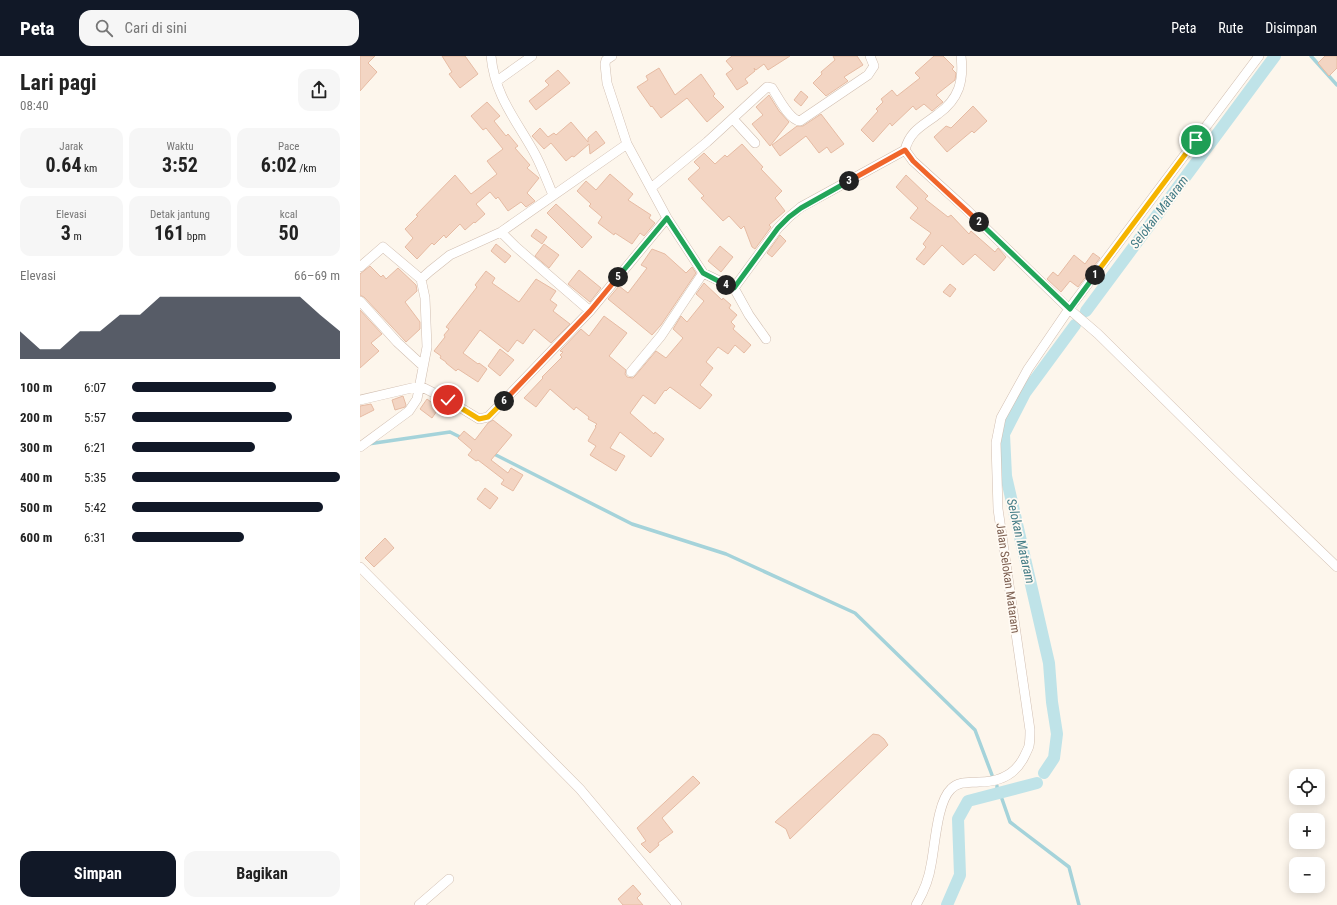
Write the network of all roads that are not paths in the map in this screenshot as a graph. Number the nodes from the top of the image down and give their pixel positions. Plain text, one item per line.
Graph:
1 (491, 56) edge
2 (532, 56) edge
3 (612, 56) edge
4 (870, 56) edge
5 (961, 56) edge
6 (1259, 56) edge
7 (497, 81) junction
8 (732, 119) junction
9 (755, 143) dead end
10 (627, 144) junction
11 (905, 150) junction
12 (650, 188) junction
13 (553, 194) junction
14 (667, 218) junction
15 (501, 232) junction
16 (360, 267) edge
17 (703, 273) junction
18 (421, 279) junction
19 (734, 288) junction
20 (360, 301) edge
21 (1070, 309) junction
22 (590, 311) junction
23 (766, 339) dead end
24 (423, 366) junction
25 (631, 372) dead end
26 (420, 386) junction
27 (360, 400) edge
28 (360, 447) edge
29 (360, 567) edge
30 (1337, 567) edge
31 (449, 879) dead end
32 (419, 905) edge
33 (677, 905) edge
34 (916, 905) edge

1 - 7 street
2 - 7 street
3 - 10 street
4 - 8 street
5 - 11 street
6 - 21 street, Jalan Selokan Mataram
7 - 13 street
8 - 9 street
8 - 12 street
10 - 12 street
10 - 13 street
11 - 19 street
11 - 21 street
12 - 14 street
13 - 15 street
14 - 17 street
14 - 22 street
15 - 18 street
15 - 22 street
16 - 18 street
17 - 19 street
17 - 25 street
18 - 24 street
19 - 23 street
20 - 24 street
21 - 30 street
21 - 34 street, Jalan Selokan Mataram
22 - 26 street
24 - 26 street
26 - 27 street
26 - 28 street
29 - 33 street
31 - 32 street

